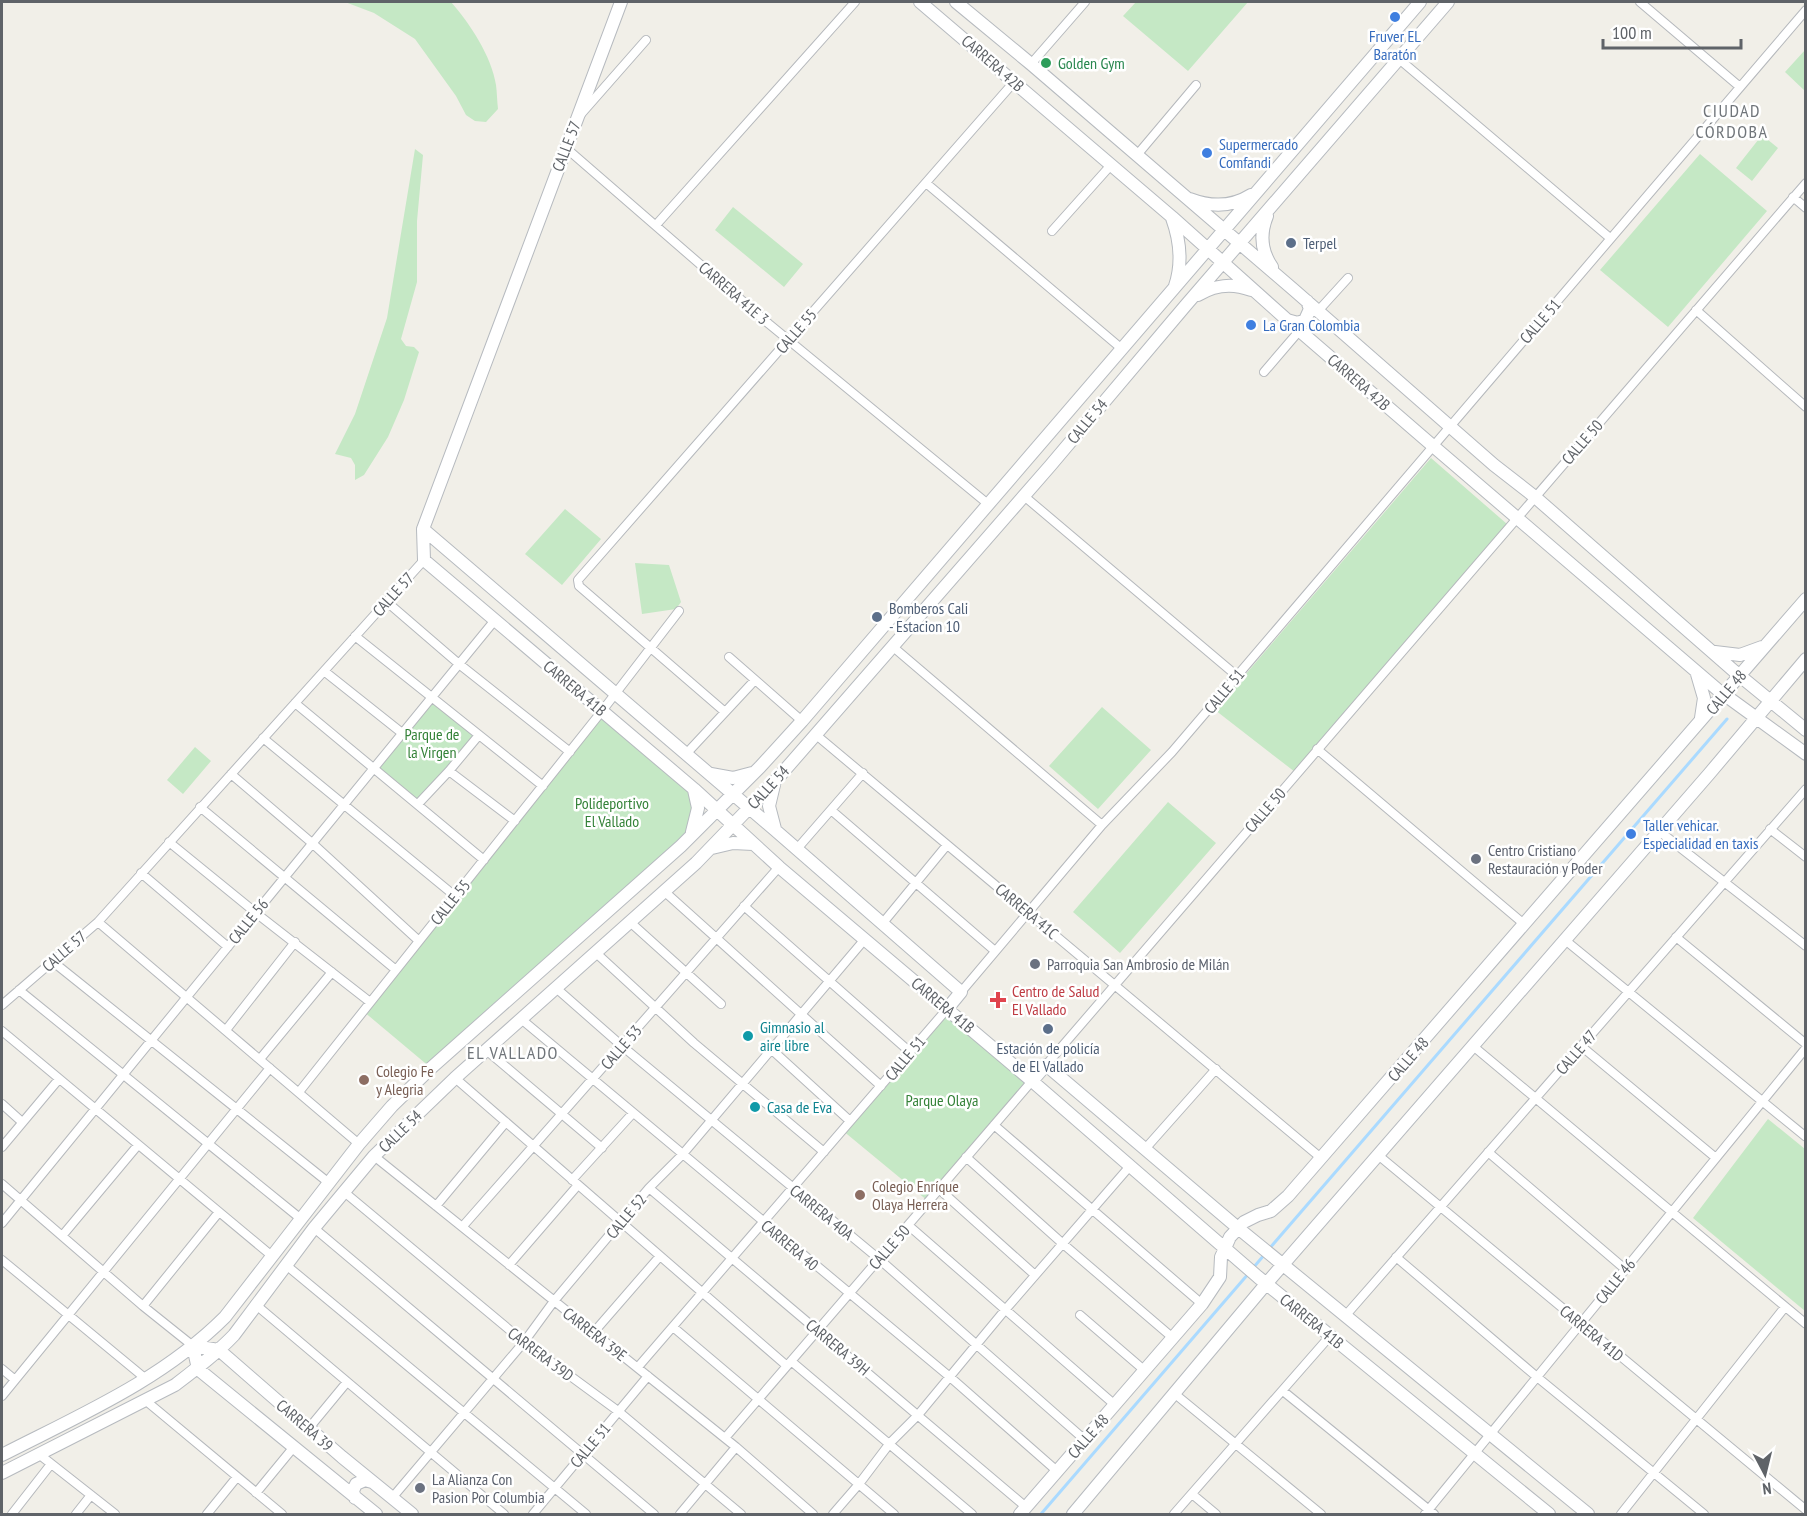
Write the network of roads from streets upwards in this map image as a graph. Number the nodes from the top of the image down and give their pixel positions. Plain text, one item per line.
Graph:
1 (621, 2) edge
2 (855, 2) edge
3 (920, 2) edge
4 (956, 2) edge
5 (1085, 2) edge
6 (1420, 2) edge
7 (1448, 2) edge
8 (1640, 2) edge
9 (1806, 10) edge
10 (646, 40) dead end
11 (1399, 59) junction
12 (1031, 64) junction
13 (1014, 82) junction
14 (1196, 85) dead end
15 (1740, 87) junction
16 (576, 120) junction
17 (566, 148) junction
18 (1137, 155) junction
19 (1111, 165) junction
20 (1268, 180) junction
21 (926, 183) junction
22 (1806, 183) edge
23 (1793, 197) junction
24 (1187, 198) junction
25 (1272, 207) junction
26 (1806, 208) edge
27 (1172, 217) junction
28 (656, 225) junction
29 (1224, 230) junction
30 (1052, 231) dead end
31 (1610, 238) junction
32 (1240, 244) junction
33 (1207, 249) junction
34 (1223, 263) junction
35 (1278, 276) junction
36 (1348, 278) dead end
37 (1173, 290) junction
38 (1257, 293) junction
39 (1307, 302) junction
40 (1186, 305) junction
41 (1696, 310) junction
42 (1317, 311) junction
43 (1286, 319) junction
44 (1300, 330) junction
45 (789, 339) junction
46 (1122, 349) junction
47 (1264, 372) dead end
48 (1806, 407) edge
49 (1449, 427) junction
50 (1433, 446) junction
51 (1024, 496) junction
52 (1535, 497) junction
53 (988, 504) junction
54 (1517, 517) junction
55 (423, 529) junction
56 (424, 560) junction
57 (1806, 600) edge
58 (387, 602) junction
59 (679, 611) dead end
60 (495, 620) junction
61 (355, 636) junction
62 (1768, 643) junction
63 (892, 646) junction
64 (650, 649) junction
65 (1712, 651) junction
66 (729, 657) dead end
67 (1806, 659) edge
68 (459, 664) junction
69 (1696, 670) junction
70 (324, 671) junction
71 (1740, 675) junction
72 (1237, 676) junction
73 (755, 680) junction
74 (615, 693) junction
75 (1724, 695) junction
76 (431, 698) junction
77 (1770, 700) junction
78 (295, 703) junction
79 (602, 711) junction
80 (725, 712) junction
81 (1755, 717) junction
82 (802, 721) junction
83 (1698, 725) junction
84 (1806, 730) edge
85 (402, 734) junction
86 (815, 734) junction
87 (479, 735) junction
88 (263, 738) junction
89 (1317, 750) junction
90 (570, 752) junction
91 (686, 754) junction
92 (1806, 754) edge
93 (375, 767) junction
94 (760, 767) junction
95 (449, 771) junction
96 (708, 773) junction
97 (863, 773) junction
98 (231, 774) junction
99 (777, 779) junction
100 (543, 786) junction
101 (694, 789) junction
102 (1806, 789) edge
103 (733, 794) junction
104 (418, 804) junction
105 (343, 806) junction
106 (200, 807) junction
107 (749, 808) junction
108 (717, 810) junction
109 (831, 810) junction
110 (515, 821) junction
111 (733, 824) junction
112 (1102, 825) junction
113 (1770, 829) junction
114 (775, 830) junction
115 (1659, 831) junction
116 (690, 836) junction
117 (170, 842) junction
118 (312, 843) junction
119 (753, 844) junction
120 (947, 845) junction
121 (681, 846) junction
122 (711, 848) junction
123 (796, 849) junction
124 (1806, 857) edge
125 (484, 860) junction
126 (696, 863) junction
127 (779, 867) junction
128 (141, 873) junction
129 (285, 877) junction
130 (1725, 881) junction
131 (916, 883) junction
132 (665, 892) junction
133 (455, 896) junction
134 (744, 906) junction
135 (256, 912) junction
136 (1028, 912) junction
137 (98, 921) junction
138 (630, 921) junction
139 (882, 924) junction
140 (1524, 924) junction
141 (1676, 937) junction
142 (717, 938) junction
143 (865, 939) junction
144 (1565, 940) junction
145 (419, 941) junction
146 (294, 942) junction
147 (1806, 946) edge
148 (228, 947) junction
149 (995, 951) junction
150 (595, 952) junction
151 (52, 961) junction
152 (396, 970) junction
153 (332, 972) junction
154 (685, 974) junction
155 (829, 981) junction
156 (1115, 984) junction
157 (556, 988) junction
158 (19, 990) junction
159 (961, 992) junction
160 (1628, 992) junction
161 (187, 997) junction
162 (370, 1002) junction
163 (721, 1004) dead end
164 (2, 1005) edge
165 (656, 1007) junction
166 (947, 1009) junction
167 (801, 1014) junction
168 (521, 1019) junction
169 (226, 1030) junction
170 (2, 1031) edge
171 (151, 1040) junction
172 (622, 1046) junction
173 (1473, 1046) junction
174 (1581, 1046) junction
175 (1806, 1046) edge
176 (486, 1050) junction
177 (771, 1050) junction
178 (910, 1052) junction
179 (260, 1059) junction
180 (1046, 1065) junction
181 (270, 1068) junction
182 (1216, 1069) junction
183 (122, 1076) junction
184 (455, 1078) junction
185 (59, 1079) junction
186 (592, 1079) junction
187 (1032, 1081) junction
188 (742, 1084) junction
189 (881, 1086) junction
190 (299, 1092) junction
191 (1535, 1098) junction
192 (1762, 1101) junction
193 (2, 1104) edge
194 (95, 1109) junction
195 (237, 1109) junction
196 (633, 1113) junction
197 (562, 1114) junction
198 (712, 1119) junction
199 (850, 1121) junction
200 (22, 1122) junction
201 (506, 1122) junction
202 (994, 1125) junction
203 (1806, 1137) edge
204 (208, 1144) junction
205 (359, 1144) junction
206 (138, 1145) junction
207 (534, 1146) junction
208 (2, 1147) edge
209 (602, 1148) junction
210 (1145, 1149) junction
211 (824, 1152) junction
212 (1488, 1152) junction
213 (682, 1155) junction
214 (1378, 1155) junction
215 (374, 1156) junction
216 (966, 1157) junction
217 (1321, 1158) junction
218 (1716, 1158) junction
219 (1130, 1166) junction
220 (179, 1179) junction
221 (329, 1183) junction
222 (575, 1183) junction
223 (2, 1184) edge
224 (650, 1188) junction
225 (792, 1188) junction
226 (939, 1189) junction
227 (344, 1191) junction
228 (20, 1200) junction
229 (436, 1206) junction
230 (1441, 1206) junction
231 (1091, 1209) junction
232 (219, 1212) junction
233 (1672, 1212) junction
234 (301, 1219) junction
235 (2, 1222) edge
236 (621, 1222) junction
237 (763, 1222) junction
238 (463, 1226) junction
239 (908, 1226) junction
240 (314, 1228) junction
241 (1238, 1228) junction
242 (62, 1236) junction
243 (1062, 1243) junction
244 (1224, 1247) junction
245 (272, 1256) junction
246 (660, 1256) junction
247 (1396, 1257) junction
248 (732, 1258) junction
249 (879, 1258) junction
250 (2, 1260) edge
251 (1280, 1261) junction
252 (286, 1265) junction
253 (509, 1265) junction
254 (1625, 1269) junction
255 (103, 1271) junction
256 (1035, 1275) junction
257 (1262, 1281) junction
258 (702, 1293) junction
259 (849, 1294) junction
260 (554, 1301) junction
261 (255, 1304) junction
262 (1202, 1304) junction
263 (143, 1306) junction
264 (1785, 1307) junction
265 (1005, 1310) junction
266 (68, 1315) junction
267 (1346, 1315) junction
268 (1080, 1316) dead end
269 (1581, 1324) junction
270 (1806, 1324) edge
271 (672, 1327) junction
272 (818, 1330) junction
273 (594, 1332) junction
274 (234, 1335) junction
275 (1330, 1336) junction
276 (1173, 1338) junction
277 (524, 1342) junction
278 (978, 1344) junction
279 (193, 1346) junction
280 (219, 1350) junction
281 (789, 1364) junction
282 (638, 1367) junction
283 (238, 1368) junction
284 (2, 1369) edge
285 (198, 1369) junction
286 (1144, 1370) junction
287 (648, 1376) junction
288 (950, 1377) junction
289 (1537, 1377) junction
290 (493, 1378) junction
291 (14, 1379) junction
292 (146, 1379) junction
293 (347, 1382) junction
294 (216, 1384) junction
295 (175, 1385) junction
296 (1283, 1391) junction
297 (1175, 1395) junction
298 (2, 1396) edge
299 (145, 1400) junction
300 (758, 1400) junction
301 (1115, 1405) junction
302 (618, 1411) junction
303 (464, 1413) junction
304 (918, 1415) junction
305 (1698, 1420) junction
306 (309, 1428) junction
307 (1491, 1434) junction
308 (725, 1438) junction
309 (1085, 1440) junction
310 (890, 1443) junction
311 (1235, 1443) junction
312 (736, 1447) junction
313 (293, 1448) junction
314 (431, 1453) junction
315 (583, 1454) junction
316 (1474, 1454) junction
317 (2, 1455) edge
318 (40, 1455) junction
319 (342, 1457) junction
320 (51, 1464) junction
321 (1057, 1471) junction
322 (2, 1473) edge
323 (1654, 1473) junction
324 (327, 1474) junction
325 (237, 1478) junction
326 (372, 1482) junction
327 (705, 1485) junction
328 (859, 1485) junction
329 (554, 1488) junction
330 (256, 1493) junction
331 (1192, 1494) junction
332 (91, 1496) junction
333 (355, 1498) junction
334 (392, 1498) junction
335 (1806, 1510) edge
336 (1023, 1511) edge
337 (1430, 1513) edge
338 (12, 1515) edge
339 (76, 1515) edge
340 (115, 1515) edge
341 (207, 1515) edge
342 (282, 1515) edge
343 (376, 1515) edge
344 (412, 1515) edge
345 (504, 1515) edge
346 (533, 1515) edge
347 (585, 1515) edge
348 (654, 1515) edge
349 (680, 1515) edge
350 (741, 1515) edge
351 (813, 1515) edge
352 (833, 1515) edge
353 (894, 1515) edge
354 (972, 1515) edge
355 (1073, 1515) edge
356 (1174, 1515) edge
357 (1216, 1515) edge
358 (1321, 1515) edge
359 (1549, 1515) edge
360 (1588, 1515) edge
361 (1621, 1515) edge
362 (1704, 1515) edge

1 - 16 street, CALLE 57
2 - 28 street
3 - 13 street, CARRERA 42B
4 - 12 street, CARRERA 42B
5 - 12 street
6 - 20 street, CALLE 54
7 - 11 street, CALLE 54
8 - 15 street
9 - 15 street, CALLE 51
10 - 16 street
11 - 25 street, CALLE 54
11 - 31 street
12 - 18 street, CARRERA 42B
13 - 19 street, CARRERA 42B
13 - 21 street, CALLE 55
14 - 18 street
15 - 31 street, CALLE 51
16 - 17 street, CALLE 57
17 - 28 street, CARRERA 41E 3
17 - 55 street, CALLE 57
18 - 24 street, CARRERA 42B
19 - 27 street, CARRERA 42B
19 - 30 street
20 - 24 street
20 - 29 street, CALLE 54
21 - 45 street, CALLE 55
21 - 46 street
22 - 23 street, CALLE 50
23 - 26 street
23 - 41 street, CALLE 50
24 - 29 street, CARRERA 42B
25 - 32 street, CALLE 54
25 - 35 street
27 - 33 street, CARRERA 42B
27 - 37 street
28 - 45 street, CARRERA 41E 3
29 - 32 street, CARRERA 42B
29 - 33 street, CALLE 54
31 - 49 street, CALLE 51
32 - 34 street, CALLE 54
32 - 35 street, CARRERA 42B
33 - 34 street, CARRERA 42B
33 - 37 street, CALLE 54
34 - 38 street, CARRERA 42B
34 - 40 street, CALLE 54
35 - 39 street, CARRERA 42B
36 - 42 street
37 - 46 street, CALLE 54
38 - 40 street
38 - 43 street, CARRERA 42B
39 - 42 street, CARRERA 42B
39 - 43 street
40 - 51 street, CALLE 54
41 - 48 street
41 - 52 street, CALLE 50
42 - 49 street, CARRERA 42B
43 - 44 street, CARRERA 42B
44 - 47 street
44 - 50 street, CARRERA 42B
45 - 53 street, CARRERA 41E 3
45 - 64 street, CALLE 55
46 - 53 street, CALLE 54
49 - 50 street, CALLE 51
49 - 52 street, CARRERA 42B
50 - 54 street, CARRERA 42B
50 - 72 street, CALLE 51
51 - 63 street, CALLE 54
51 - 72 street
52 - 54 street, CALLE 50
52 - 65 street, CARRERA 42B
53 - 82 street, CALLE 54
54 - 69 street, CARRERA 42B
54 - 89 street, CALLE 50
55 - 56 street, CALLE 57
55 - 74 street, CARRERA 41B
56 - 58 street, CALLE 57
56 - 60 street, CARRERA 41B
57 - 62 street, CALLE 48
58 - 61 street, CALLE 57
58 - 68 street
59 - 64 street, CALLE 55
60 - 68 street, CALLE 56
60 - 79 street, CARRERA 41B
61 - 70 street, CALLE 57
61 - 76 street
62 - 65 street
62 - 71 street, CALLE 48
63 - 86 street, CALLE 54
63 - 112 street
64 - 74 street, CALLE 55
64 - 80 street
65 - 71 street, CARRERA 42B
66 - 73 street
67 - 77 street
68 - 76 street, CALLE 56
68 - 90 street
69 - 75 street, CARRERA 42B
69 - 83 street
70 - 78 street, CALLE 57
70 - 85 street
71 - 75 street, CALLE 48
71 - 77 street, CARRERA 42B
72 - 112 street, CALLE 51
73 - 80 street
73 - 82 street
74 - 79 street, CALLE 55
74 - 91 street, CARRERA 41B
75 - 81 street, CARRERA 42B
75 - 83 street, CALLE 48
76 - 85 street, CALLE 56
76 - 87 street
77 - 81 street
77 - 84 street, CARRERA 42B
78 - 88 street, CALLE 57
78 - 93 street
79 - 90 street, CALLE 55
79 - 101 street, CARRERA 41B
80 - 91 street
81 - 92 street, CARRERA 42B
81 - 115 street
82 - 94 street, CALLE 54
83 - 140 street, CALLE 48
85 - 93 street, CALLE 56
86 - 97 street, CARRERA 41C
86 - 99 street, CALLE 54
87 - 95 street
87 - 100 street
88 - 98 street, CALLE 57
88 - 105 street
89 - 140 street
89 - 156 street, CALLE 50
90 - 100 street, CALLE 55
91 - 96 street, CARRERA 41B
93 - 104 street
93 - 105 street, CALLE 56
94 - 96 street
94 - 103 street, CALLE 54
95 - 104 street
95 - 110 street
96 - 103 street, CARRERA 41B
97 - 109 street
97 - 120 street, CARRERA 41C
98 - 106 street, CALLE 57
98 - 118 street
99 - 107 street, CALLE 54
99 - 114 street
100 - 110 street, CALLE 55
101 - 108 street, CARRERA 41B
101 - 116 street
102 - 113 street, CALLE 47
103 - 107 street, CARRERA 41B
103 - 108 street, CALLE 54
104 - 125 street
105 - 118 street, CALLE 56
105 - 133 street
106 - 117 street, CALLE 57
106 - 129 street
107 - 111 street, CALLE 54
107 - 114 street, CARRERA 41B
108 - 111 street, CARRERA 41B
108 - 116 street, CALLE 54
109 - 123 street
109 - 131 street
110 - 125 street, CALLE 55
111 - 119 street, CARRERA 41B
111 - 122 street, CALLE 54
112 - 136 street, CALLE 51
113 - 124 street
113 - 130 street, CALLE 47
114 - 123 street, CARRERA 41B
115 - 130 street
115 - 144 street
116 - 121 street, CALLE 54
117 - 128 street, CALLE 57
117 - 135 street
118 - 129 street, CALLE 56
118 - 145 street
119 - 122 street
119 - 127 street, CARRERA 41B
120 - 131 street
120 - 136 street, CARRERA 41C
121 - 126 street
121 - 205 street, CALLE 54
122 - 126 street, CALLE 54
123 - 139 street, CARRERA 41B
125 - 133 street, CALLE 55
126 - 132 street, CALLE 54
127 - 134 street, CALLE 53
127 - 143 street, CARRERA 41B
128 - 137 street, CALLE 57
128 - 148 street
129 - 135 street, CALLE 56
129 - 152 street
130 - 141 street, CALLE 47
130 - 147 street
131 - 139 street
131 - 149 street
132 - 138 street, CALLE 54
132 - 142 street
133 - 145 street, CALLE 55
134 - 142 street, CALLE 53
134 - 155 street
135 - 146 street
135 - 148 street, CALLE 56
136 - 149 street, CALLE 51
136 - 156 street, CARRERA 41C
137 - 151 street, CALLE 57
137 - 161 street
138 - 150 street, CALLE 54
138 - 154 street
139 - 159 street, CARRERA 41B
140 - 217 street, CALLE 48
141 - 160 street, CALLE 47
141 - 175 street
142 - 154 street, CALLE 53
142 - 167 street
143 - 155 street, CALLE 52
143 - 166 street, CARRERA 41B
144 - 160 street
144 - 173 street
145 - 152 street, CALLE 55
146 - 153 street
146 - 169 street
148 - 161 street, CALLE 56
149 - 159 street, CALLE 51
150 - 157 street, CALLE 54
150 - 165 street
151 - 158 street, CALLE 57
151 - 171 street
152 - 162 street, CALLE 55
153 - 162 street
153 - 179 street
154 - 163 street
154 - 165 street, CALLE 53
155 - 167 street, CALLE 52
155 - 178 street
156 - 180 street, CALLE 50
156 - 182 street, CARRERA 41C
157 - 168 street, CALLE 54
157 - 172 street, CARRERA 40A
158 - 164 street, CALLE 57
158 - 183 street
159 - 166 street, CALLE 51
160 - 174 street, CALLE 47
160 - 192 street
161 - 169 street
161 - 171 street, CALLE 56
162 - 190 street, CALLE 55
165 - 172 street, CALLE 53
165 - 188 street
166 - 178 street, CALLE 51
166 - 187 street, CARRERA 41B
167 - 177 street, CALLE 52
167 - 189 street
168 - 176 street, CALLE 54
168 - 186 street, CARRERA 40
169 - 179 street
170 - 185 street
171 - 183 street, CALLE 56
171 - 195 street
172 - 186 street, CALLE 53
172 - 198 street, CARRERA 40A
173 - 191 street
173 - 214 street
174 - 191 street, CALLE 47
174 - 218 street
175 - 192 street, CALLE 46
176 - 184 street, CALLE 54
176 - 197 street
177 - 188 street, CALLE 52
177 - 199 street
178 - 189 street, CALLE 51
179 - 181 street
180 - 187 street, CALLE 50
180 - 210 street, CARRERA 41B
181 - 190 street
181 - 195 street
182 - 210 street
182 - 217 street, CARRERA 41C
183 - 194 street, CALLE 56
183 - 204 street
184 - 201 street
184 - 215 street, CALLE 54
185 - 194 street
185 - 200 street
186 - 196 street, CARRERA 40
186 - 197 street, CALLE 53
187 - 202 street, CALLE 50
187 - 219 street, CARRERA 41B
188 - 198 street, CALLE 52
188 - 211 street
189 - 199 street, CALLE 51
190 - 205 street
191 - 212 street, CALLE 47
191 - 233 street
192 - 203 street
192 - 218 street, CALLE 46
193 - 200 street
194 - 206 street
194 - 228 street, CALLE 56
195 - 204 street
195 - 221 street
196 - 209 street
196 - 213 street, CARRERA 40
197 - 207 street, CALLE 53
197 - 209 street
198 - 213 street, CALLE 52
198 - 225 street, CARRERA 40A
199 - 211 street, CALLE 51
200 - 208 street
201 - 207 street
201 - 229 street
202 - 216 street, CALLE 50
202 - 231 street
204 - 220 street
204 - 234 street
205 - 221 street, CALLE 54
206 - 220 street
206 - 242 street
207 - 222 street
207 - 238 street, CALLE 53
209 - 222 street
210 - 241 street, CARRERA 41B
211 - 225 street, CALLE 51
212 - 230 street, CALLE 47
212 - 254 street
213 - 224 street, CALLE 52
213 - 237 street, CARRERA 40
214 - 230 street, CARRERA 41D
214 - 251 street
215 - 227 street, CALLE 54
215 - 229 street, CARRERA 39E
216 - 226 street, CALLE 50
216 - 243 street
217 - 241 street, CALLE 48
218 - 233 street, CALLE 46
219 - 231 street
219 - 244 street, CARRERA 41B
220 - 232 street
220 - 255 street
221 - 234 street, CALLE 54
222 - 236 street
222 - 253 street
223 - 228 street
224 - 236 street, CALLE 52
224 - 248 street, CARRERA 39H
225 - 237 street, CALLE 51
225 - 249 street, CARRERA 40A
226 - 239 street, CALLE 50
226 - 256 street
227 - 240 street, CALLE 54
227 - 277 street, CARRERA 39D
228 - 235 street, CALLE 56
228 - 242 street
229 - 238 street, CARRERA 39E
230 - 247 street, CALLE 47
230 - 269 street, CARRERA 41D
231 - 243 street
231 - 262 street
232 - 245 street
232 - 263 street
233 - 254 street, CALLE 46
233 - 264 street
234 - 245 street, CALLE 54
236 - 246 street
236 - 260 street, CALLE 52
237 - 248 street, CALLE 51
237 - 259 street, CARRERA 40
238 - 253 street, CARRERA 39E
239 - 249 street, CALLE 50
239 - 265 street
240 - 252 street, CALLE 54
240 - 290 street
241 - 244 street, CALLE 48
241 - 251 street, CARRERA 41B
242 - 255 street
243 - 256 street
243 - 276 street
244 - 257 street, CARRERA 41B
244 - 262 street, CALLE 48
245 - 279 street, CALLE 54
246 - 258 street
246 - 273 street
247 - 267 street, CALLE 47
247 - 289 street
248 - 258 street, CALLE 51
248 - 272 street, CARRERA 39H
249 - 259 street, CALLE 50
249 - 278 street, CARRERA 40A
250 - 266 street
251 - 257 street
251 - 267 street, CARRERA 41B
252 - 261 street, CALLE 54
252 - 303 street
253 - 260 street, CARRERA 39E
254 - 269 street, CALLE 46
255 - 263 street
255 - 266 street
256 - 265 street
257 - 275 street, CARRERA 41B
257 - 297 street
258 - 271 street, CALLE 51
258 - 281 street
259 - 272 street, CALLE 50
259 - 288 street, CARRERA 40
260 - 273 street, CARRERA 39E
260 - 277 street, CALLE 52
261 - 274 street, CALLE 54
261 - 293 street
262 - 276 street, CALLE 48
263 - 279 street
264 - 270 street
264 - 305 street
265 - 278 street
265 - 301 street
266 - 291 street
266 - 292 street
267 - 307 street, CARRERA 41B
268 - 286 street
269 - 289 street, CALLE 46
269 - 305 street, CARRERA 41D
271 - 282 street, CALLE 51
271 - 300 street
272 - 281 street, CALLE 50
272 - 304 street, CARRERA 39H
273 - 282 street, CARRERA 39E
274 - 280 street, CALLE 54
274 - 283 street
275 - 296 street
275 - 316 street, CARRERA 41B
276 - 286 street, CALLE 48
277 - 290 street, CALLE 52
277 - 302 street, CARRERA 39D
278 - 288 street
278 - 309 street, CARRERA 40A
279 - 280 street
279 - 285 street
279 - 292 street, CALLE 54
280 - 283 street, CARRERA 39
280 - 285 street, CALLE 54
281 - 300 street, CALLE 50
281 - 310 street
282 - 287 street, CARRERA 39E
283 - 306 street, CARRERA 39
284 - 291 street
285 - 294 street, CARRERA 39
285 - 295 street, CALLE 54
286 - 301 street, CALLE 48
287 - 302 street, CALLE 51
287 - 308 street, CARRERA 39E
288 - 304 street
288 - 321 street, CARRERA 40
289 - 307 street, CALLE 46
289 - 323 street
290 - 303 street, CALLE 52
290 - 315 street
291 - 298 street
292 - 317 street, CALLE 54
293 - 306 street
293 - 314 street
294 - 295 street
294 - 313 street, CARRERA 39
295 - 299 street, CALLE 54
296 - 311 street
296 - 337 street
297 - 311 street
297 - 355 street
299 - 318 street, CALLE 54
299 - 325 street
300 - 308 street, CALLE 50
300 - 328 street
301 - 309 street, CALLE 48
302 - 315 street, CALLE 51
302 - 327 street, CARRERA 39D
303 - 314 street, CALLE 52
303 - 329 street
304 - 310 street
304 - 336 street, CARRERA 39H
305 - 323 street
305 - 335 street, CARRERA 41D
306 - 319 street, CARRERA 39
307 - 316 street, CALLE 46
307 - 360 street, CARRERA 41B
308 - 312 street, CARRERA 39E
309 - 321 street, CALLE 48
310 - 328 street
310 - 354 street
311 - 331 street
311 - 358 street
312 - 327 street
312 - 351 street, CARRERA 39E
313 - 324 street, CARRERA 39
313 - 330 street
314 - 334 street, CALLE 52
314 - 345 street
315 - 329 street, CALLE 51
315 - 348 street
316 - 337 street, CALLE 46
316 - 359 street, CARRERA 41B
318 - 320 street
318 - 322 street, CALLE 54
319 - 324 street
319 - 326 street, CARRERA 39
320 - 332 street
320 - 338 street
321 - 336 street, CALLE 48
323 - 361 street
323 - 362 street
324 - 333 street, CARRERA 39
325 - 330 street
325 - 341 street
326 - 333 street
326 - 334 street, CARRERA 39
327 - 349 street
327 - 350 street, CARRERA 39D
328 - 352 street
328 - 353 street
329 - 346 street, CALLE 51
329 - 347 street
330 - 342 street
331 - 356 street
331 - 357 street
332 - 339 street
332 - 340 street
333 - 343 street, CARRERA 39
334 - 344 street, CARRERA 39

